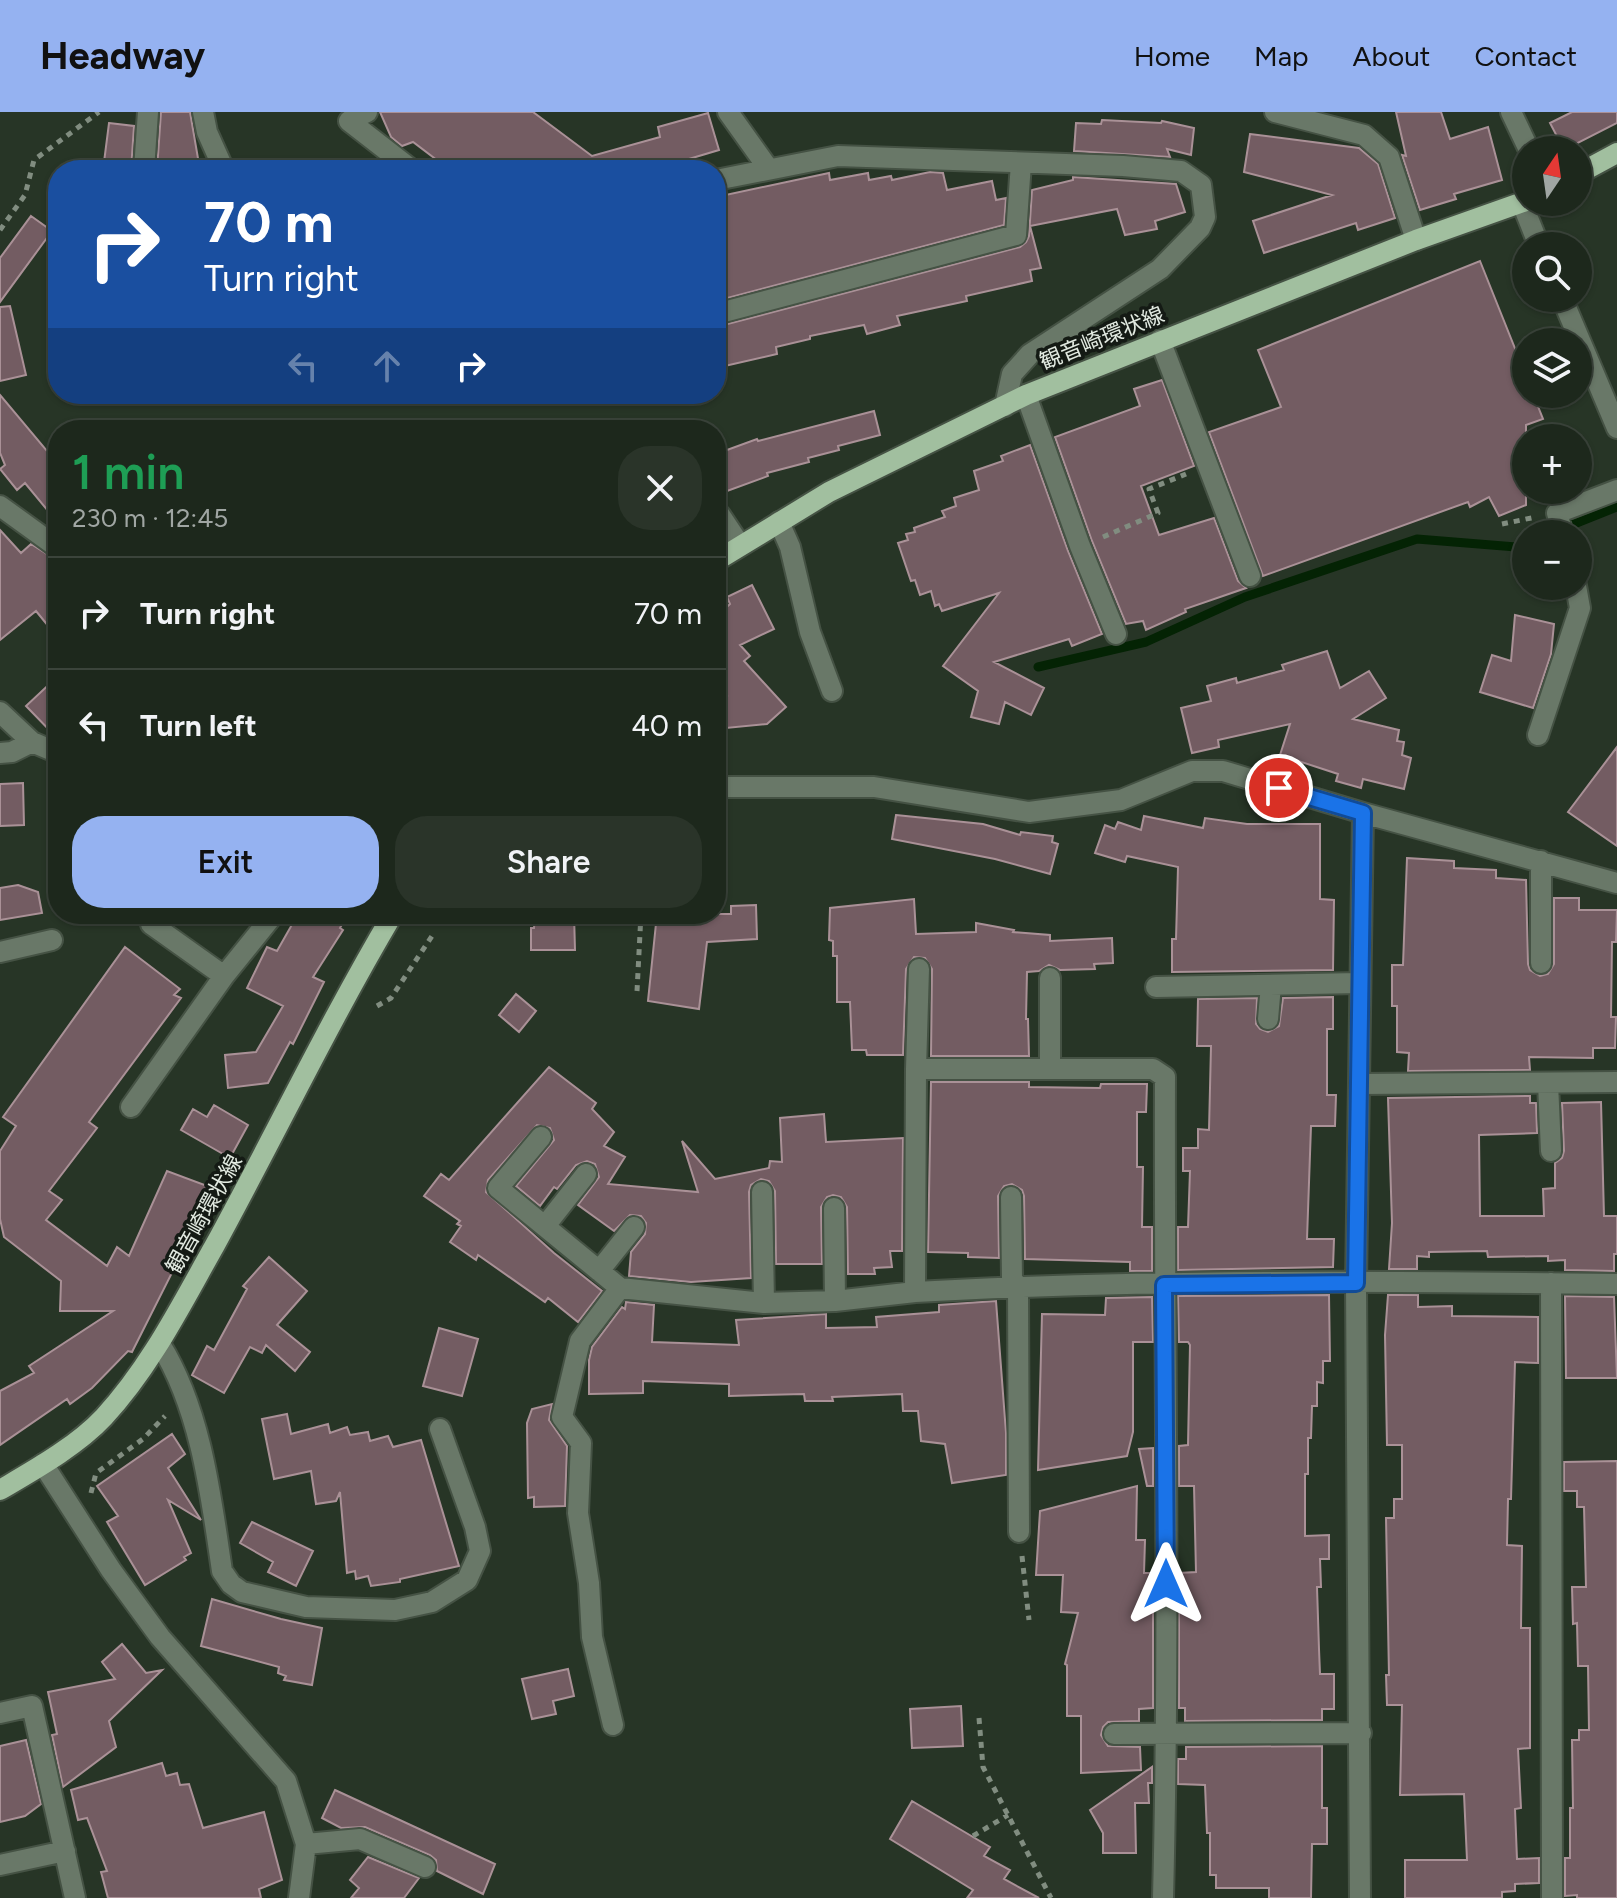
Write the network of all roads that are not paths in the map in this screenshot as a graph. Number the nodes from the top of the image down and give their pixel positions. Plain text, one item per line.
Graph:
1 (148, 112) edge
2 (203, 112) edge
3 (367, 112) edge
4 (728, 112) edge
5 (1275, 112) edge
6 (1511, 112) edge
7 (1522, 136) edge
8 (1617, 153) edge
9 (145, 160) edge
10 (220, 160) edge
11 (399, 160) edge
12 (1021, 163) junction
13 (1592, 166) edge
14 (768, 168) junction
15 (726, 178) edge
16 (1512, 206) edge
17 (1416, 240) junction
18 (726, 311) edge
19 (1568, 312) edge
20 (1160, 340) junction
21 (1026, 395) junction
22 (1005, 406) junction
23 (1617, 428) edge
24 (1617, 490) edge
25 (0, 506) edge
26 (1559, 520) edge
27 (779, 522) junction
28 (726, 524) edge
29 (48, 541) edge
30 (740, 545) junction
31 (726, 554) edge
32 (1250, 576) dead end
33 (1579, 600) edge
34 (1116, 634) dead end
35 (832, 691) dead end
36 (0, 712) edge
37 (1538, 735) dead end
38 (32, 742) junction
39 (48, 749) edge
40 (0, 753) edge
41 (726, 787) edge
42 (1363, 813) junction
43 (1541, 861) junction
44 (1616, 880) edge
45 (151, 924) dead end
46 (266, 924) edge
47 (387, 924) edge
48 (52, 940) dead end
49 (0, 952) edge
50 (1541, 963) dead end
51 (919, 969) dead end
52 (224, 976) junction
53 (1050, 978) dead end
54 (1359, 983) junction
55 (1271, 985) junction
56 (1156, 987) dead end
57 (1268, 1019) dead end
58 (1050, 1068) junction
59 (916, 1069) junction
60 (1617, 1082) edge
61 (1548, 1083) junction
62 (1360, 1084) junction
63 (131, 1107) dead end
64 (541, 1137) dead end
65 (1551, 1151) dead end
66 (586, 1174) dead end
67 (762, 1192) dead end
68 (1011, 1197) dead end
69 (834, 1208) dead end
70 (545, 1226) junction
71 (634, 1227) dead end
72 (599, 1271) junction
73 (1356, 1283) junction
74 (1551, 1283) junction
75 (1617, 1284) edge
76 (1164, 1285) junction
77 (1018, 1287) junction
78 (620, 1288) junction
79 (915, 1292) junction
80 (835, 1301) junction
81 (764, 1303) junction
82 (160, 1344) junction
83 (440, 1429) dead end
84 (43, 1464) junction
85 (0, 1490) edge
86 (1019, 1532) road end
87 (0, 1713) edge
88 (613, 1725) dead end
89 (1361, 1733) junction
90 (1114, 1734) dead end
91 (1167, 1734) junction
92 (306, 1844) junction
93 (65, 1851) junction
94 (0, 1865) edge
95 (425, 1867) dead end
96 (75, 1898) edge
97 (299, 1898) edge
98 (1163, 1898) edge
99 (1360, 1898) edge
100 (1552, 1898) edge

1 - 9 street
2 - 10 street
3 - 11 street
4 - 14 street
5 - 17 street
6 - 7 street
8 - 13 main road
12 - 14 street
12 - 18 street
12 - 22 street
14 - 15 street
16 - 17 main road, 観音崎環状線
17 - 20 main road, 観音崎環状線
19 - 23 street
20 - 21 main road, 観音崎環状線
20 - 32 street
21 - 22 main road, 観音崎環状線
21 - 34 street
22 - 27 main road, 観音崎環状線
24 - 26 street
25 - 29 street
27 - 30 main road, 観音崎環状線
27 - 35 street
28 - 30 street
30 - 31 main road, 観音崎環状線
33 - 37 street
36 - 38 street
38 - 39 street
38 - 40 street
41 - 42 street
42 - 43 street
42 - 54 street
43 - 44 street
43 - 50 street
45 - 52 street
46 - 52 street
47 - 82 main road, 観音崎環状線
48 - 49 street
51 - 59 street
52 - 63 street
53 - 58 street
54 - 55 street
54 - 62 street
55 - 56 street
55 - 57 street
58 - 59 street
58 - 76 street
59 - 79 street
60 - 61 street
61 - 62 street
61 - 65 street
62 - 73 street
64 - 70 street
66 - 70 street
67 - 81 street
68 - 77 street
69 - 80 street
70 - 72 street
71 - 72 street
72 - 78 street
73 - 74 street
73 - 76 street
73 - 89 street
74 - 75 street
74 - 100 street
76 - 77 street
76 - 91 street
77 - 79 street
77 - 86 street
78 - 81 street
78 - 88 street
79 - 80 street
80 - 81 street
82 - 83 street
82 - 84 main road, 観音崎環状線
84 - 85 main road, 観音崎環状線
84 - 92 street
87 - 93 street
89 - 91 street
89 - 99 street
90 - 91 street
91 - 98 street
92 - 95 street
92 - 97 street
93 - 94 street
93 - 96 street

